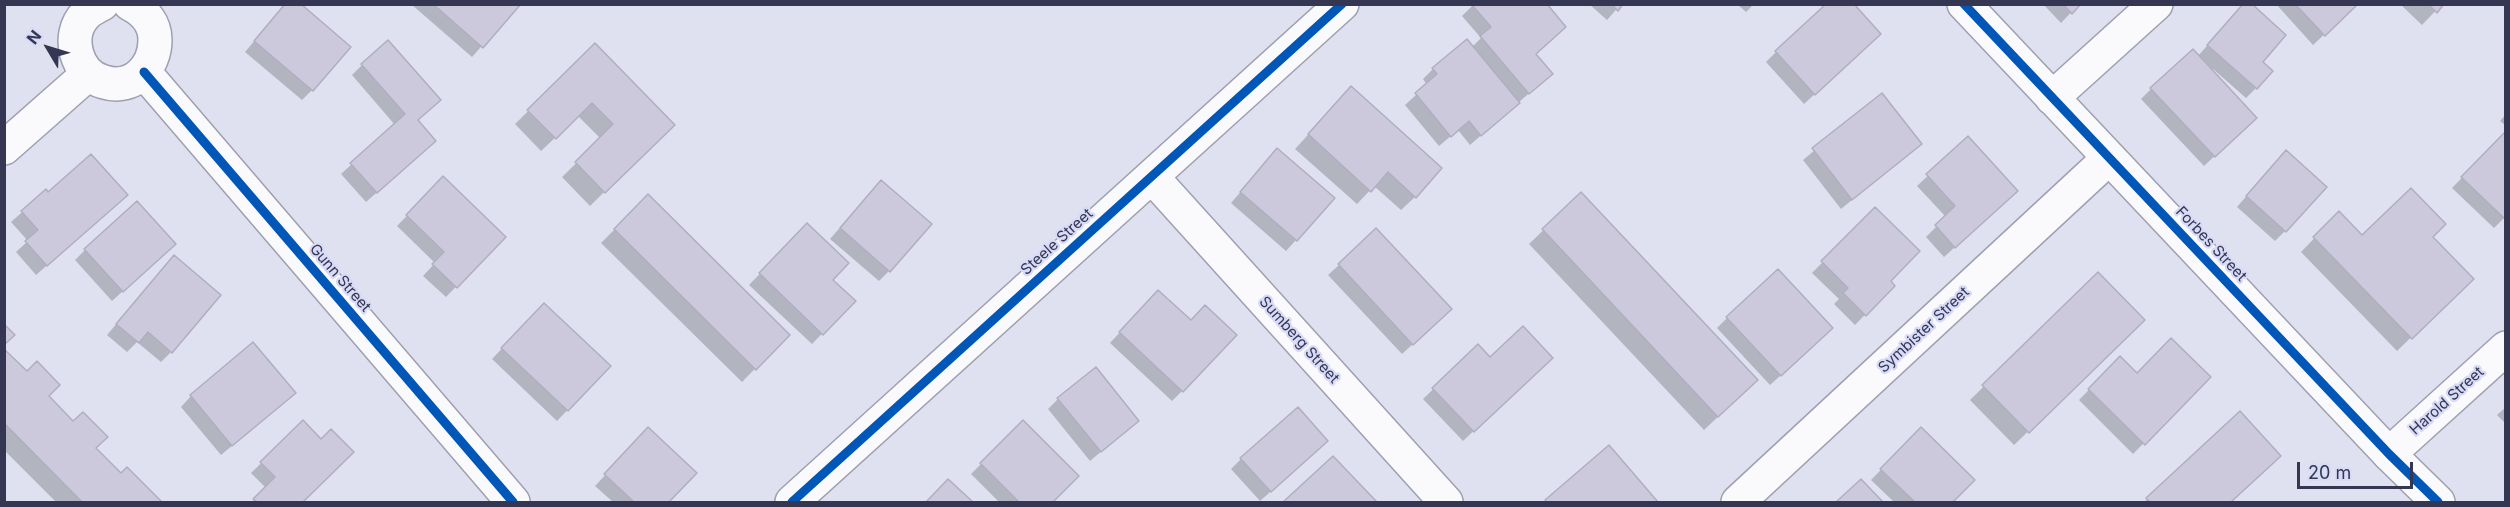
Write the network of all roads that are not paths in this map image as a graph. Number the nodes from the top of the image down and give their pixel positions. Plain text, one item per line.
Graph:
1 (1342, 4) edge
2 (1965, 4) edge
3 (2156, 4) edge
4 (89, 7) edge
5 (146, 9) edge
6 (144, 72) junction
7 (88, 74) junction
8 (2052, 98) junction
9 (4, 148) edge
10 (2109, 158) junction
11 (1153, 178) junction
12 (2505, 348) edge
13 (2389, 454) junction
14 (513, 502) edge
15 (792, 502) edge
16 (1446, 502) edge
17 (1738, 502) edge
18 (2438, 502) edge

1 - 11 street, Steele Street
2 - 8 street, Forbes Street
3 - 8 street
4 - 7 street
5 - 6 street
6 - 7 street
6 - 14 street, Gunn Street
7 - 9 street
8 - 10 street, Forbes Street
10 - 13 street, Forbes Street
10 - 17 street, Symbister Street
11 - 15 street, Steele Street
11 - 16 street, Sumberg Street
12 - 13 street, Harold Street
13 - 18 street, Forbes Street

